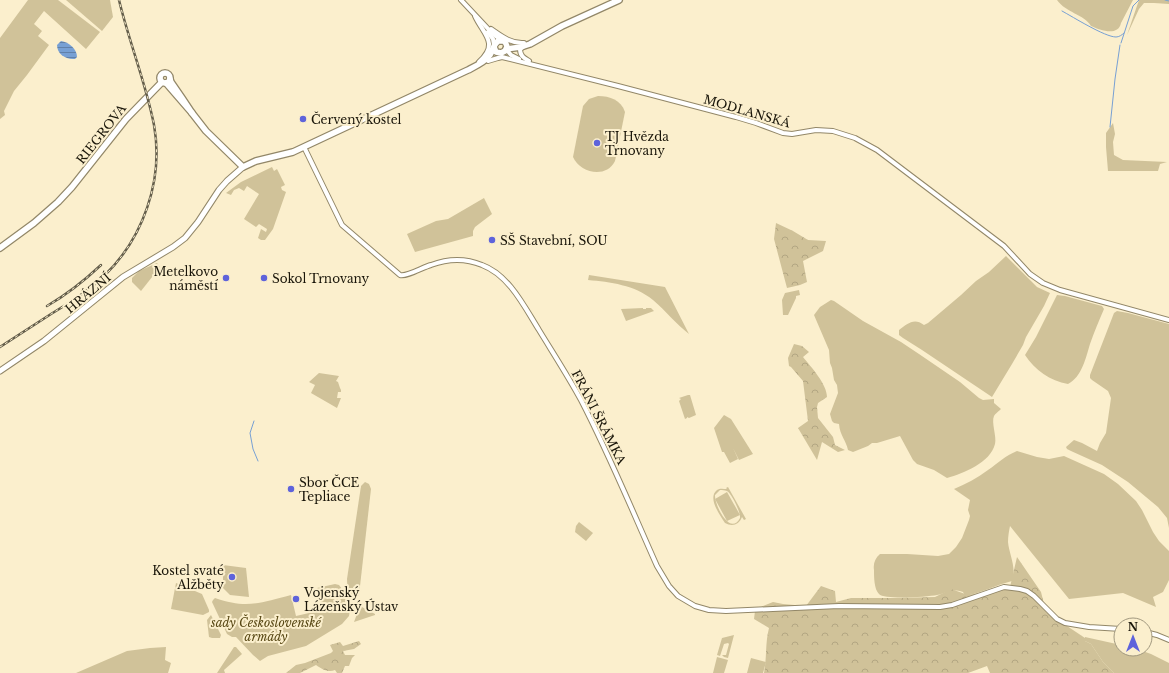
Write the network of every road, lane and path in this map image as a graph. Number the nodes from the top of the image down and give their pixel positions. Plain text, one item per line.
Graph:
1 (461, 0) edge
2 (619, 0) edge
3 (475, 16) junction
4 (504, 42) junction
5 (523, 45) junction
6 (494, 46) junction
7 (506, 49) junction
8 (500, 53) junction
9 (488, 61) junction
10 (530, 61) junction
11 (520, 62) junction
12 (544, 67) junction
13 (468, 70) junction
14 (166, 81) junction
15 (151, 92) junction
16 (181, 101) junction
17 (192, 113) junction
18 (304, 147) junction
19 (243, 167) junction
20 (0, 248) edge
21 (1169, 320) edge
22 (0, 371) edge
23 (1113, 629) edge
24 (1153, 634) edge
25 (1169, 640) edge

1 - 3 street
2 - 5 main road
3 - 4 street
3 - 5 street
3 - 6 street
3 - 13 street
4 - 5 main road
4 - 6 main road
4 - 7 main road
5 - 7 main road
5 - 10 street
6 - 8 main road
6 - 13 main road
7 - 8 main road
7 - 10 street
8 - 9 main road
8 - 11 street
9 - 11 street
9 - 13 main road
10 - 12 street
11 - 12 street
12 - 21 street, MODLANSKÁ
13 - 18 main road
14 - 15 main road, RIEGROVA
14 - 16 main road
14 - 17 main road
15 - 16 main road
15 - 20 main road, RIEGROVA
16 - 17 main road
17 - 19 main road
18 - 19 main road
18 - 23 street, FRÁNI ŠRÁMKA
19 - 22 main road, HRÁZNÍ
24 - 25 street

